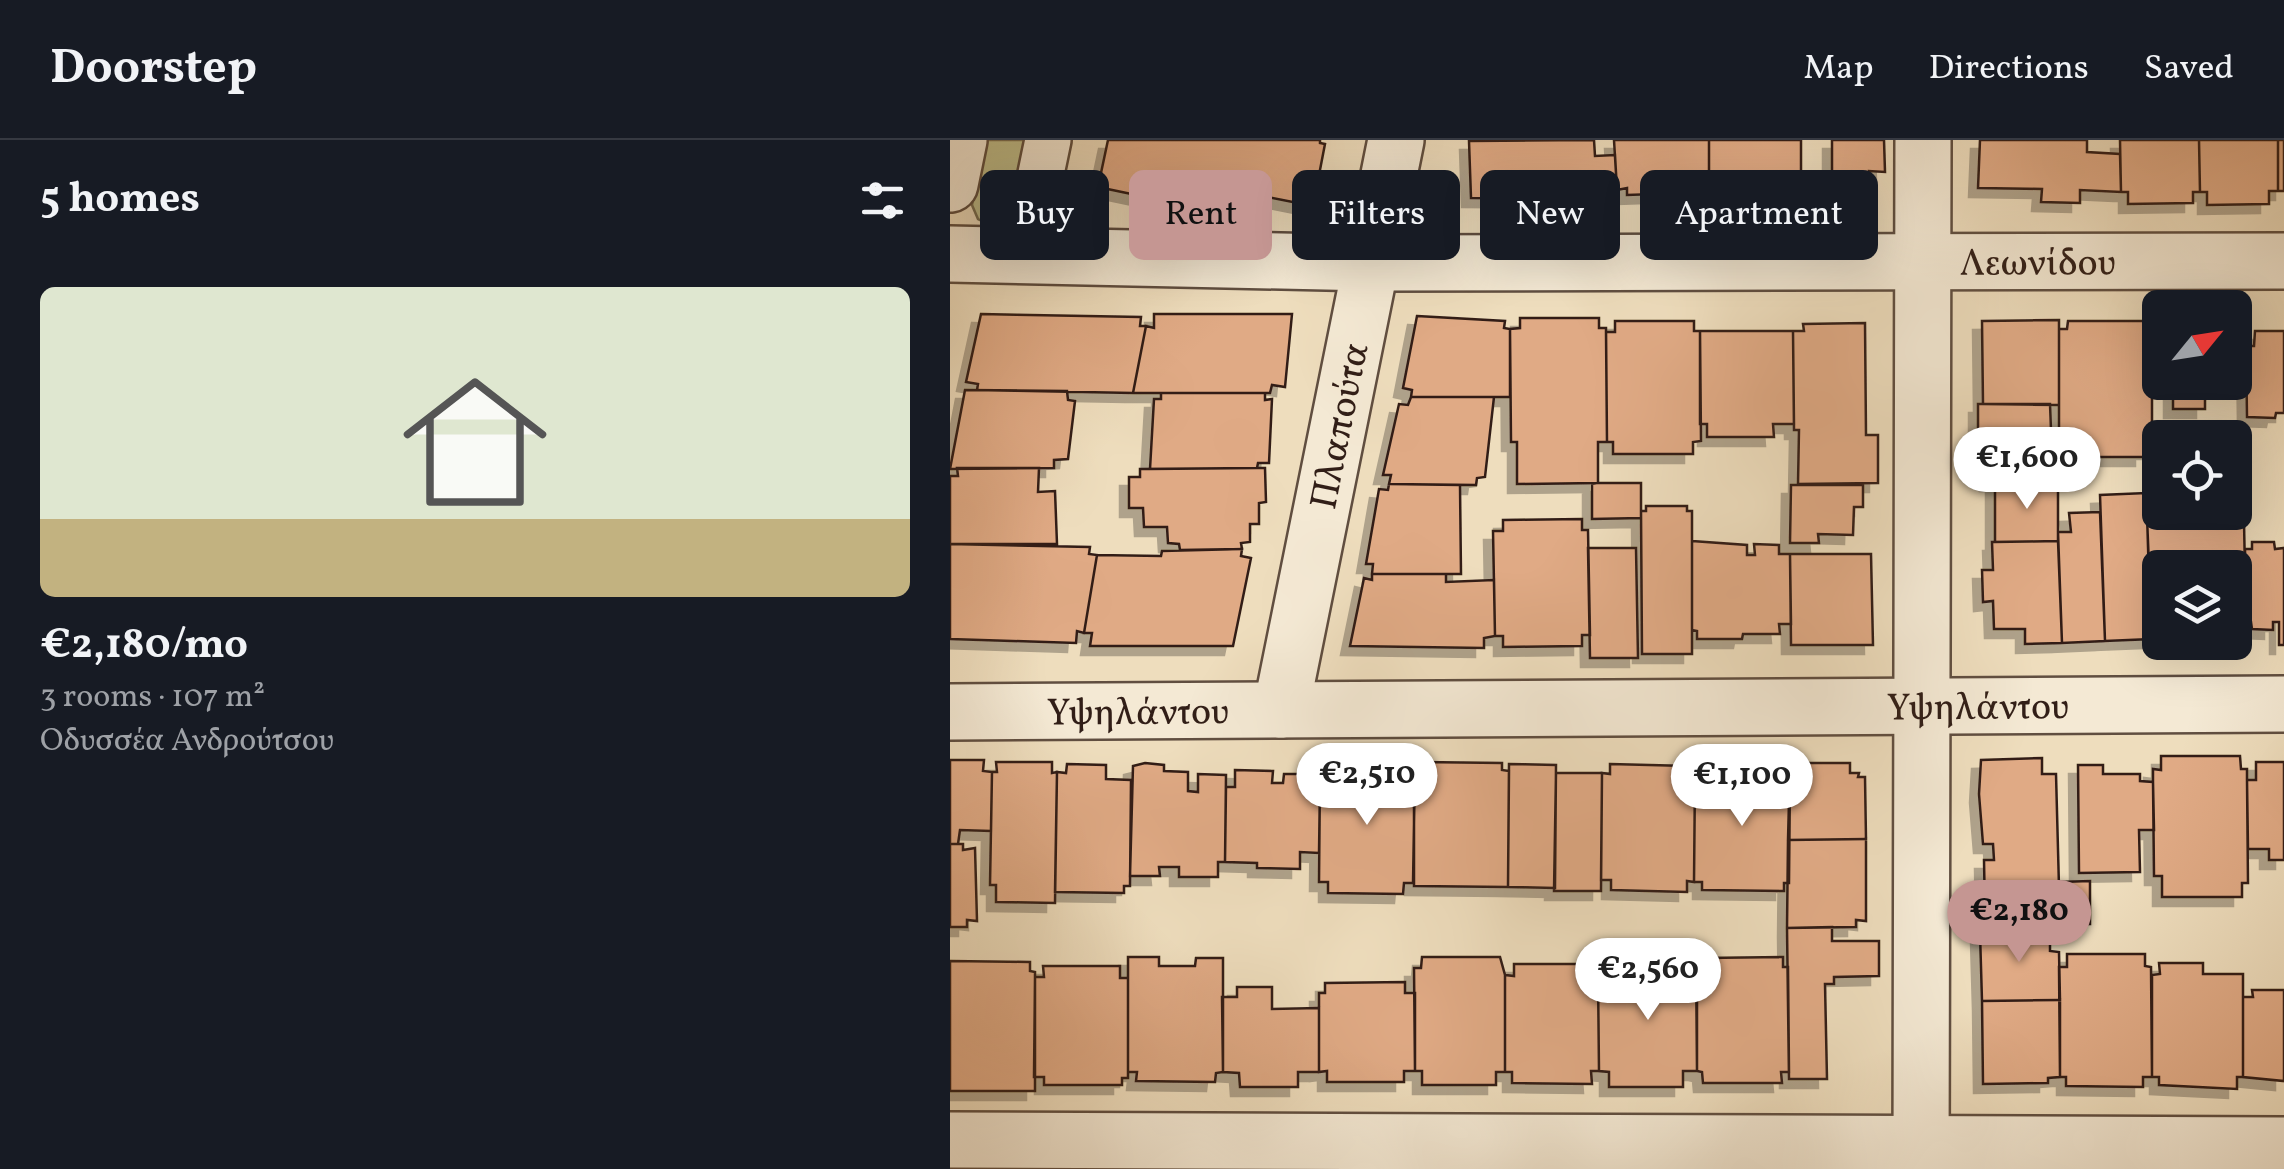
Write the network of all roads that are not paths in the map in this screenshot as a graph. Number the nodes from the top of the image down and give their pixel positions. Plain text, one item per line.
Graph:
1 (959, 140) edge
2 (1048, 140) edge
3 (1396, 140) edge
4 (1923, 140) edge
5 (1042, 170) edge
6 (950, 184) edge
7 (950, 254) edge
8 (980, 254) edge
9 (1109, 257) edge
10 (1923, 260) junction
11 (2284, 260) edge
12 (1371, 263) junction
13 (1924, 704) junction
14 (2284, 704) edge
15 (1281, 710) junction
16 (950, 712) edge
17 (950, 1140) edge
18 (2284, 1145) edge
19 (1921, 1156) edge

1 - 6 street
2 - 5 street
3 - 12 street, Πλαπούτα
4 - 10 street
7 - 8 street, Λεωνίδου
9 - 12 street, Λεωνίδου
10 - 11 street, Λεωνίδου
10 - 12 street, Λεωνίδου
10 - 13 street
12 - 15 street, Πλαπούτα
13 - 14 street, Υψηλάντου
13 - 15 street, Υψηλάντου
13 - 19 street
15 - 16 street, Υψηλάντου
17 - 19 street
18 - 19 street

